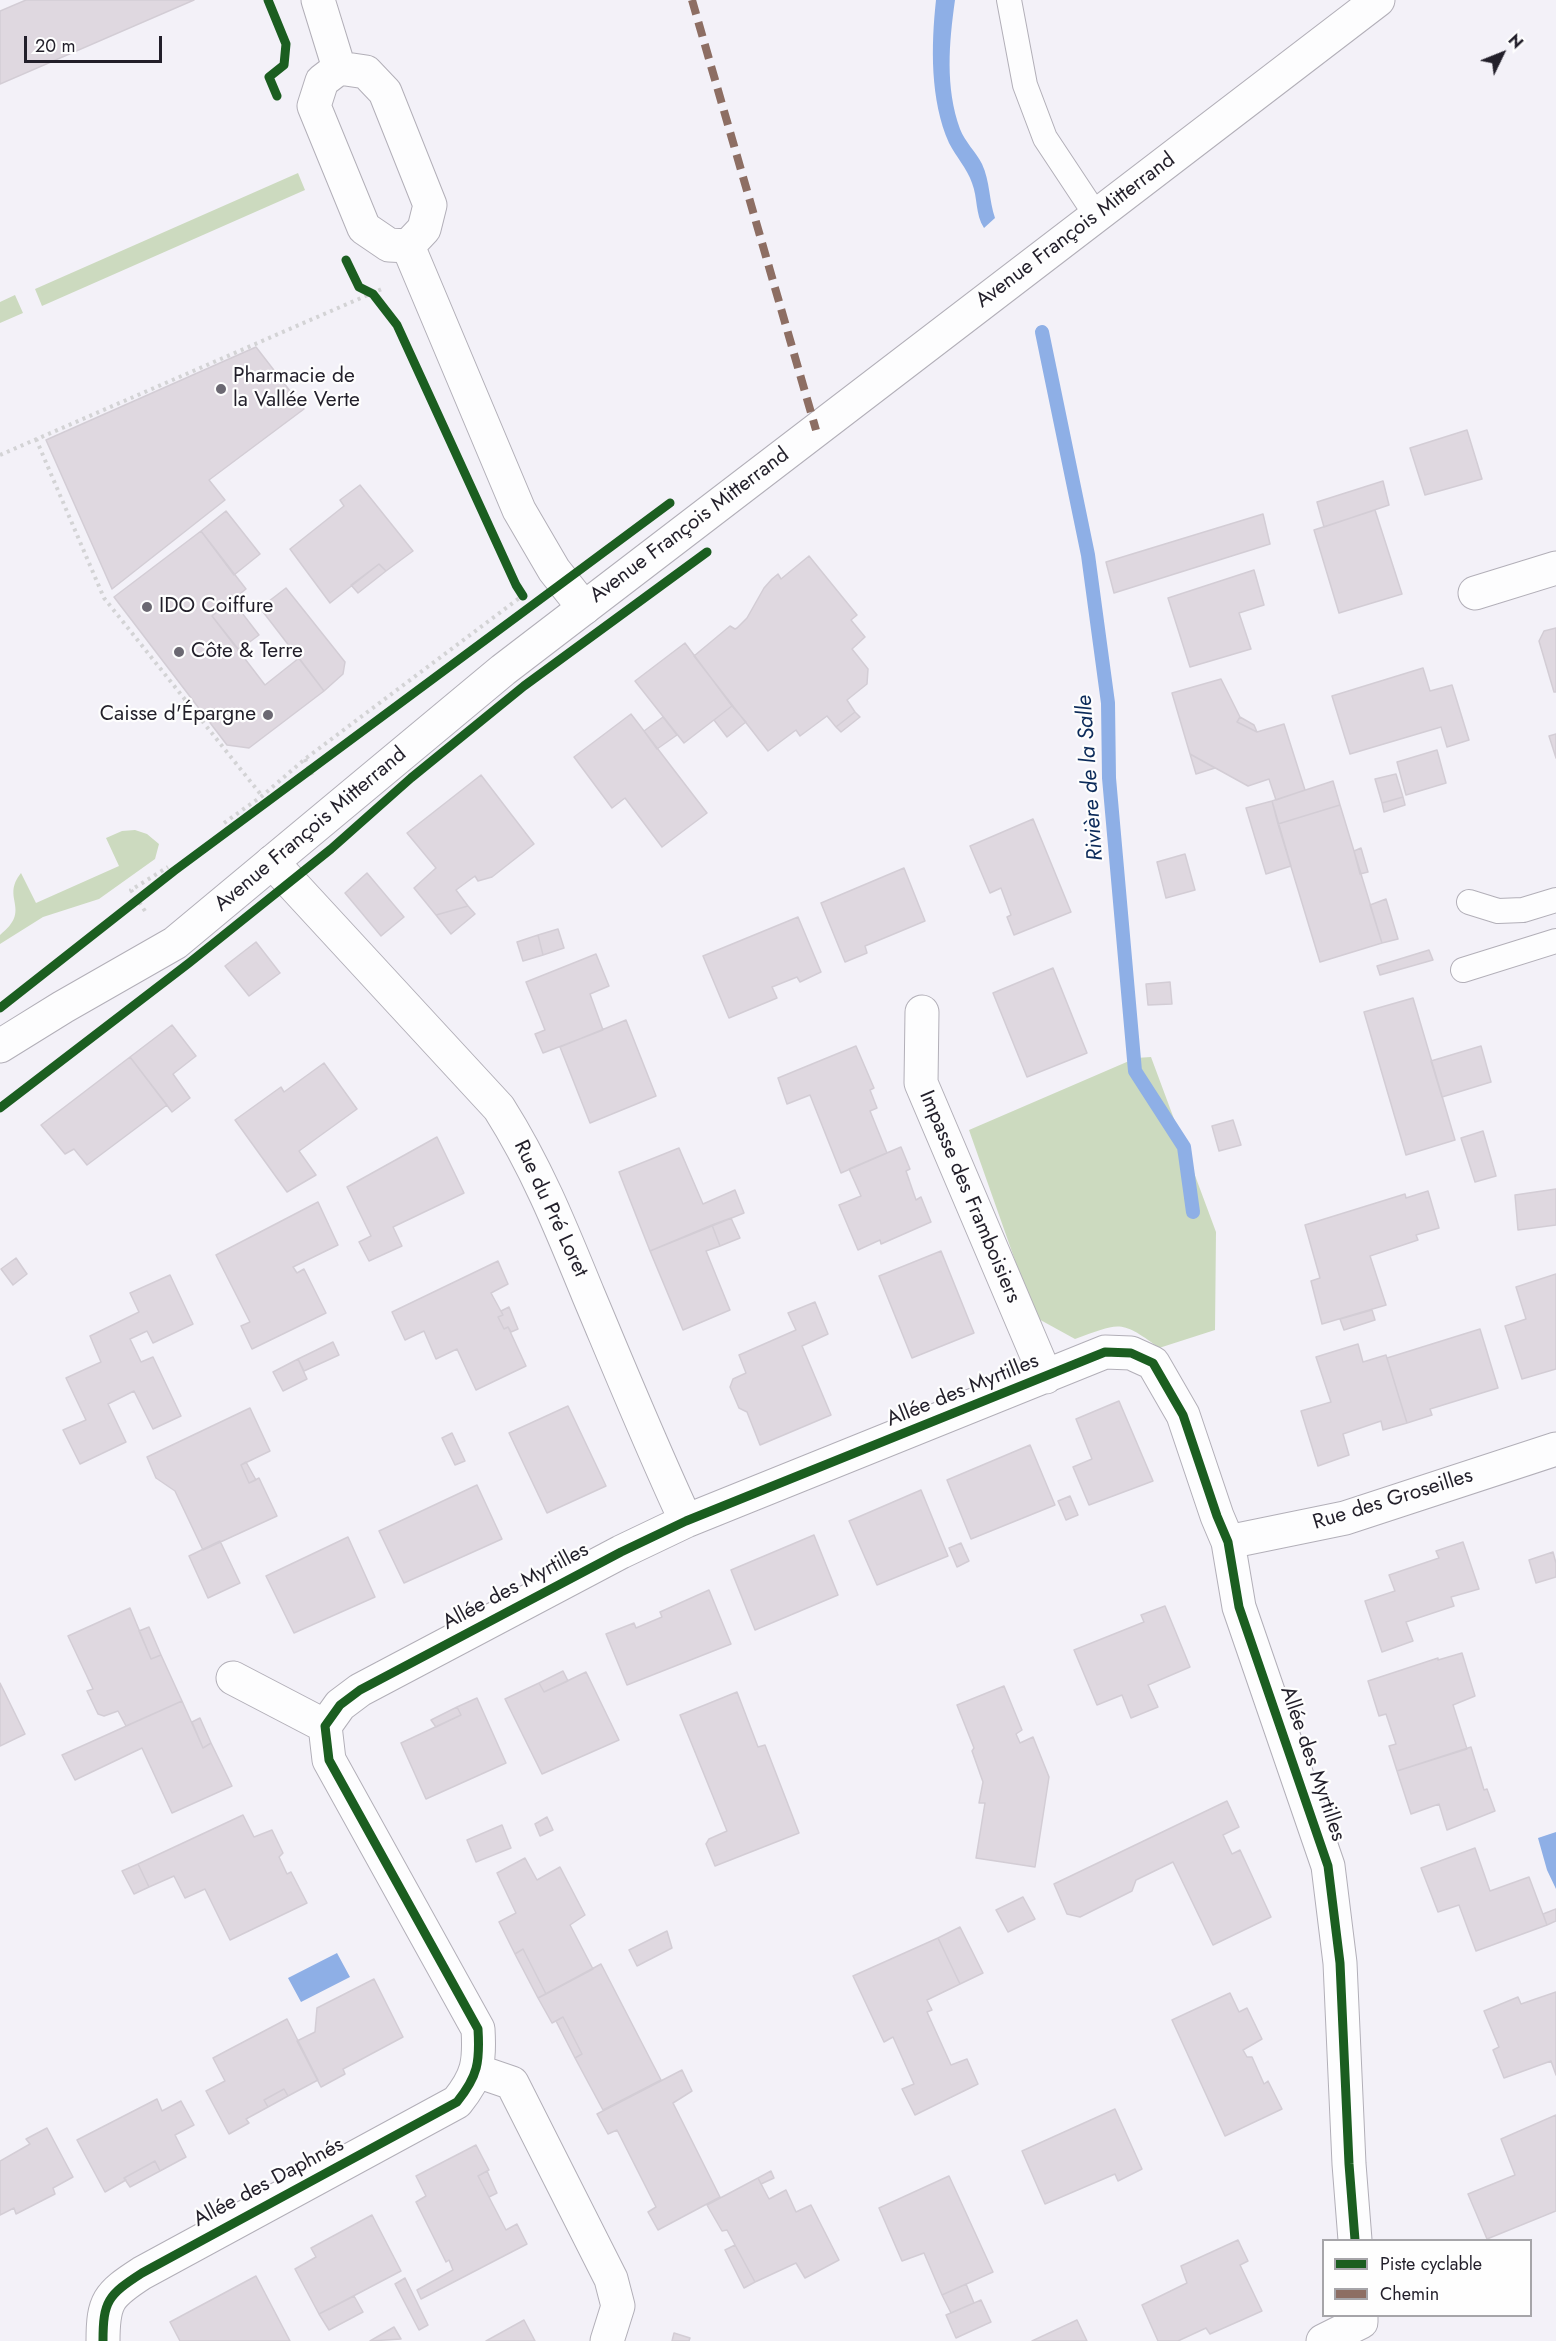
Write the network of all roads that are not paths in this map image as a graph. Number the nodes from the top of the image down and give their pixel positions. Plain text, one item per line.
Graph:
1 (318, 0) edge
2 (1009, 0) edge
3 (1378, 0) edge
4 (339, 68) junction
5 (1096, 215) junction
6 (408, 246) junction
7 (1556, 568) edge
8 (1475, 593) dead end
9 (584, 608) junction
10 (272, 862) junction
11 (1556, 900) edge
12 (1469, 902) dead end
13 (1556, 941) edge
14 (1463, 970) dead end
15 (922, 1012) dead end
16 (0, 1046) edge
17 (1046, 1377) junction
18 (1556, 1449) edge
19 (686, 1521) junction
20 (1228, 1542) junction
21 (233, 1678) dead end
22 (325, 1726) junction
23 (477, 2071) junction
24 (1355, 2239) edge
25 (1361, 2317) edge
26 (103, 2341) edge
27 (608, 2341) edge
28 (1323, 2341) edge

1 - 4 street
2 - 5 lane
3 - 5 street, Avenue François Mitterrand
4 - 6 street
4 - 6 street
5 - 9 street, Avenue François Mitterrand
6 - 9 street
7 - 8 street
9 - 10 street, Avenue François Mitterrand
10 - 16 street, Avenue François Mitterrand
10 - 19 street, Rue du Pré Loret
11 - 12 lane
13 - 14 lane
15 - 17 street, Impasse des Framboisiers
17 - 19 street, Allée des Myrtilles
17 - 20 street, Allée des Myrtilles
18 - 20 street, Rue des Groseilles
19 - 22 street, Allée des Myrtilles
20 - 24 street, Allée des Myrtilles
21 - 22 street
22 - 23 street
23 - 26 street, Allée des Daphnés
23 - 27 street
25 - 28 street

